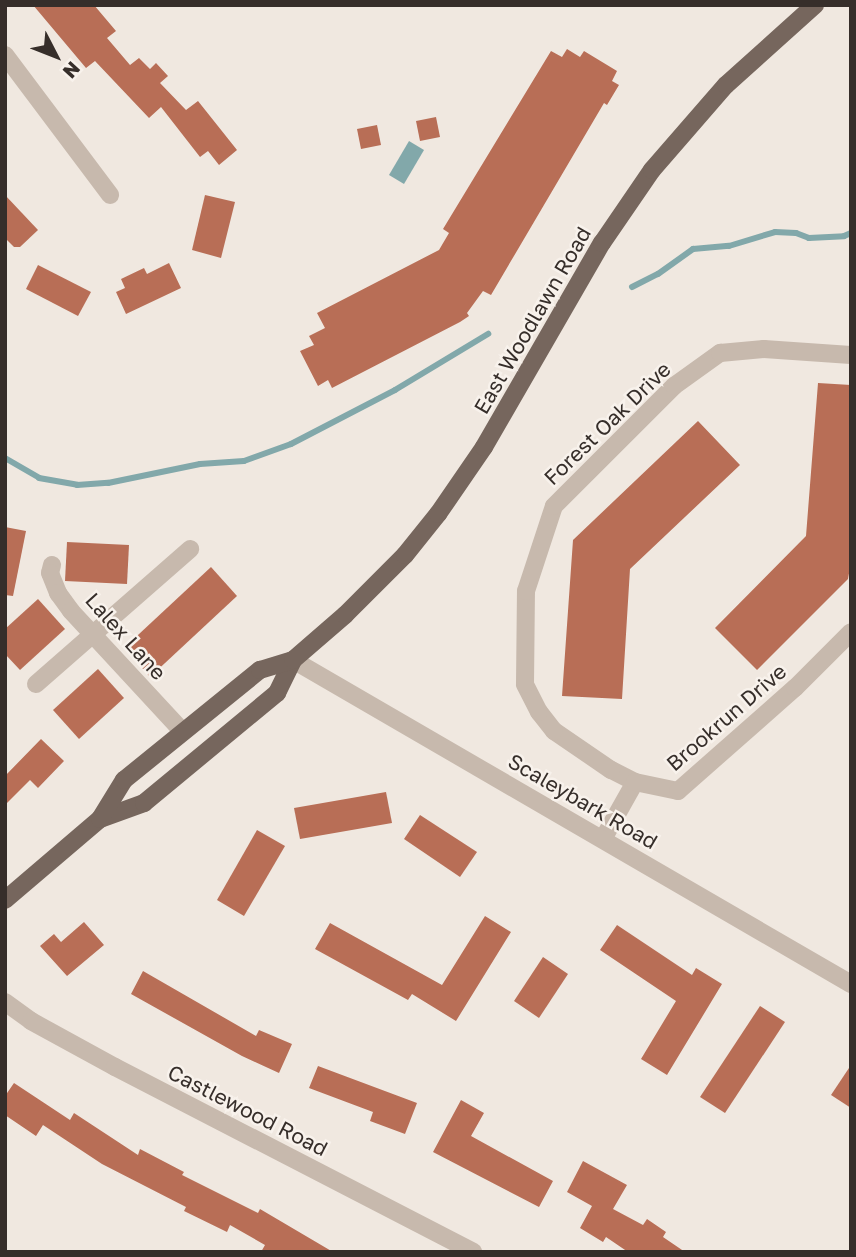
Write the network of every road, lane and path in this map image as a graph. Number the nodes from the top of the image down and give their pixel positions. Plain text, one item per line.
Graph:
1 (815, 5) edge
2 (5, 55) edge
3 (110, 195) dead end
4 (851, 355) edge
5 (190, 549) dead end
6 (52, 565) dead end
7 (851, 632) edge
8 (93, 635) junction
9 (293, 660) junction
10 (36, 684) dead end
11 (182, 731) junction
12 (635, 782) junction
13 (100, 819) junction
14 (603, 839) junction
15 (5, 900) edge
16 (851, 984) edge
17 (5, 1002) edge
18 (473, 1252) edge

1 - 9 main road, East Woodlawn Road
2 - 3 street
4 - 12 street, Forest Oak Drive
5 - 8 street
6 - 8 street, Lalex Lane
7 - 12 street, Brookrun Drive
8 - 10 street
8 - 11 street, Lalex Lane
9 - 11 main road, East Woodlawn Road
9 - 13 main road, East Woodlawn Road
9 - 14 street, Scaleybark Road
11 - 13 main road, East Woodlawn Road
12 - 14 street
13 - 15 main road, East Woodlawn Road
14 - 16 street, Scaleybark Road
17 - 18 street, Castlewood Road

